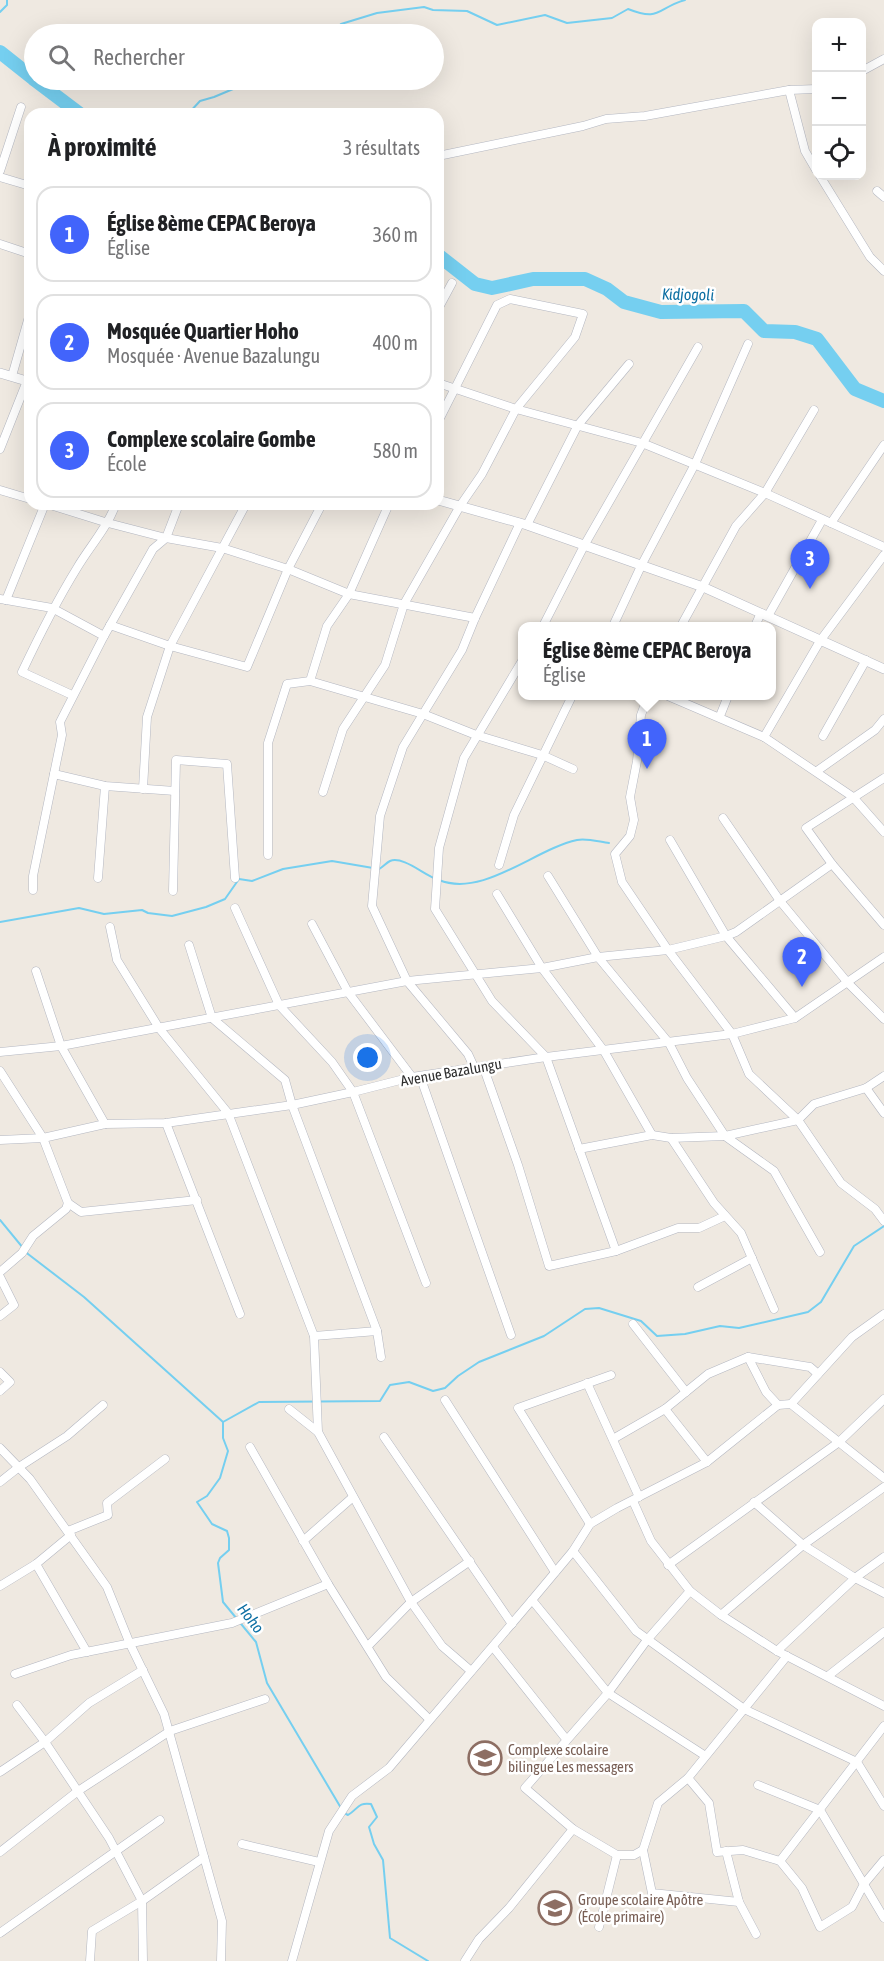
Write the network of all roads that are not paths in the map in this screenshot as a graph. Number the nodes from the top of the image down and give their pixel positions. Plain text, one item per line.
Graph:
1 (884, 59) edge
2 (866, 68) edge
3 (812, 89) edge
4 (789, 90) junction
5 (21, 107) dead end
6 (444, 155) edge
7 (812, 163) edge
8 (0, 171) edge
9 (0, 177) edge
10 (822, 180) edge
11 (24, 184) edge
12 (0, 244) edge
13 (24, 252) edge
14 (884, 271) edge
15 (452, 283) dead end
16 (444, 298) edge
17 (24, 334) edge
18 (748, 344) dead end
19 (698, 347) dead end
20 (629, 364) dead end
21 (0, 373) edge
22 (12, 376) junction
23 (24, 380) edge
24 (444, 385) edge
25 (456, 390) junction
26 (24, 391) edge
27 (516, 409) junction
28 (814, 410) dead end
29 (444, 411) edge
30 (578, 425) junction
31 (642, 443) junction
32 (884, 445) edge
33 (0, 449) edge
34 (695, 464) junction
35 (0, 490) edge
36 (765, 493) junction
37 (24, 497) edge
38 (444, 502) edge
39 (460, 506) junction
40 (43, 510) edge
41 (66, 510) edge
42 (113, 510) edge
43 (177, 510) edge
44 (243, 510) edge
45 (319, 510) edge
46 (386, 510) edge
47 (822, 520) junction
48 (108, 523) junction
49 (831, 523) junction
50 (524, 524) junction
51 (166, 538) junction
52 (585, 544) junction
53 (222, 548) junction
54 (884, 548) edge
55 (884, 555) edge
56 (642, 564) junction
57 (288, 569) junction
58 (703, 587) junction
59 (349, 594) junction
60 (3, 600) edge
61 (404, 604) junction
62 (52, 608) junction
63 (764, 615) junction
64 (475, 618) junction
65 (546, 622) edge
66 (615, 622) edge
67 (684, 622) edge
68 (759, 622) edge
69 (110, 625) junction
70 (104, 636) junction
71 (820, 641) junction
72 (170, 646) junction
73 (866, 660) junction
74 (518, 667) edge
75 (883, 668) edge
76 (310, 681) junction
77 (72, 695) junction
78 (363, 697) junction
79 (571, 700) edge
80 (647, 700) edge
81 (678, 700) edge
82 (726, 700) edge
83 (423, 714) junction
84 (720, 717) junction
85 (884, 720) edge
86 (476, 735) junction
87 (823, 736) dead end
88 (764, 737) junction
89 (542, 755) junction
90 (573, 769) dead end
91 (817, 771) junction
92 (54, 774) junction
93 (884, 778) edge
94 (105, 786) junction
95 (143, 789) junction
96 (176, 791) junction
97 (323, 792) dead end
98 (853, 797) junction
99 (723, 818) dead end
100 (884, 831) edge
101 (670, 840) dead end
102 (268, 855) dead end
103 (832, 864) junction
104 (499, 865) dead end
105 (548, 876) dead end
106 (98, 878) dead end
107 (235, 878) dead end
108 (33, 890) dead end
109 (172, 891) dead end
110 (497, 894) dead end
111 (780, 901) junction
112 (235, 908) dead end
113 (312, 924) dead end
114 (884, 925) edge
115 (110, 927) dead end
116 (726, 936) junction
117 (189, 945) dead end
118 (668, 950) junction
119 (598, 957) junction
120 (884, 957) edge
121 (542, 968) junction
122 (36, 971) dead end
123 (475, 976) junction
124 (407, 981) junction
125 (848, 982) junction
126 (348, 992) junction
127 (279, 1005) junction
128 (212, 1018) junction
129 (795, 1018) junction
130 (884, 1019) edge
131 (159, 1028) junction
132 (732, 1034) junction
133 (669, 1043) junction
134 (61, 1046) junction
135 (604, 1051) junction
136 (0, 1052) edge
137 (546, 1058) junction
138 (479, 1067) junction
139 (0, 1071) edge
140 (884, 1076) edge
141 (416, 1077) junction
142 (866, 1088) junction
143 (353, 1092) junction
144 (292, 1105) junction
145 (228, 1113) junction
146 (884, 1113) edge
147 (798, 1120) junction
148 (166, 1123) junction
149 (105, 1124) junction
150 (652, 1135) junction
151 (725, 1136) junction
152 (43, 1138) junction
153 (671, 1138) junction
154 (0, 1140) edge
155 (579, 1149) junction
156 (197, 1200) junction
157 (68, 1203) junction
158 (725, 1216) junction
159 (884, 1221) edge
160 (616, 1251) junction
161 (820, 1252) dead end
162 (752, 1258) junction
163 (0, 1272) edge
164 (0, 1277) edge
165 (426, 1283) dead end
166 (698, 1287) dead end
167 (774, 1309) dead end
168 (240, 1314) dead end
169 (0, 1316) edge
170 (882, 1318) edge
171 (633, 1324) dead end
172 (377, 1331) junction
173 (511, 1335) dead end
174 (314, 1336) junction
175 (381, 1357) dead end
176 (748, 1357) junction
177 (0, 1372) edge
178 (819, 1374) junction
179 (611, 1375) dead end
180 (588, 1383) junction
181 (0, 1391) edge
182 (686, 1392) junction
183 (884, 1399) edge
184 (445, 1400) dead end
185 (791, 1404) junction
186 (103, 1405) dead end
187 (778, 1405) junction
188 (289, 1409) dead end
189 (665, 1409) junction
190 (318, 1432) junction
191 (384, 1437) dead end
192 (613, 1438) junction
193 (839, 1442) junction
194 (0, 1448) edge
195 (250, 1448) dead end
196 (165, 1459) dead end
197 (707, 1462) junction
198 (19, 1467) junction
199 (884, 1478) edge
200 (0, 1482) edge
201 (884, 1487) edge
202 (353, 1497) junction
203 (636, 1499) junction
204 (754, 1502) junction
205 (590, 1524) junction
206 (70, 1533) junction
207 (303, 1540) junction
208 (802, 1545) junction
209 (573, 1551) junction
210 (884, 1557) edge
211 (470, 1561) junction
212 (36, 1564) junction
213 (668, 1565) junction
214 (555, 1572) junction
215 (855, 1578) junction
216 (328, 1584) junction
217 (0, 1586) edge
218 (690, 1591) junction
219 (884, 1593) edge
220 (532, 1600) junction
221 (411, 1602) junction
222 (721, 1615) junction
223 (512, 1624) junction
224 (884, 1632) edge
225 (647, 1640) junction
226 (130, 1644) junction
227 (368, 1646) junction
228 (493, 1647) junction
229 (777, 1651) junction
230 (87, 1652) junction
231 (787, 1656) junction
232 (142, 1670) junction
233 (471, 1671) junction
234 (15, 1674) dead end
235 (828, 1676) junction
236 (608, 1693) junction
237 (265, 1699) dead end
238 (17, 1705) dead end
239 (884, 1706) edge
240 (744, 1709) junction
241 (429, 1719) junction
242 (884, 1726) edge
243 (170, 1731) junction
244 (566, 1739) junction
245 (45, 1742) junction
246 (704, 1755) junction
247 (857, 1762) junction
248 (0, 1772) edge
249 (687, 1778) junction
250 (758, 1785) dead end
251 (78, 1791) junction
252 (884, 1806) edge
253 (820, 1810) junction
254 (160, 1820) dead end
255 (573, 1829) junction
256 (242, 1844) dead end
257 (643, 1850) junction
258 (116, 1851) junction
259 (726, 1851) junction
260 (0, 1852) edge
261 (617, 1855) junction
262 (204, 1857) junction
263 (884, 1860) edge
264 (780, 1861) junction
265 (320, 1862) junction
266 (864, 1884) junction
267 (142, 1900) junction
268 (740, 1902) junction
269 (884, 1918) edge
270 (599, 1927) dead end
271 (0, 1933) edge
272 (756, 1934) dead end
273 (90, 1961) edge
274 (143, 1961) edge
275 (221, 1961) edge
276 (292, 1961) edge
277 (465, 1961) edge

1 - 2 street
3 - 4 street
4 - 6 street
4 - 7 street
5 - 8 street
9 - 11 street
10 - 14 street
12 - 13 street
15 - 16 street
17 - 22 street
18 - 34 street
19 - 31 street
20 - 30 street
21 - 22 street
22 - 23 street
24 - 25 street
25 - 27 street
25 - 27 street
25 - 29 street
26 - 33 street
27 - 30 street
27 - 39 street
28 - 36 street
30 - 31 street
30 - 50 street
31 - 34 street
31 - 52 street
32 - 49 street
34 - 36 street
34 - 56 street
35 - 37 street
36 - 47 street
36 - 58 street
38 - 39 street
39 - 50 street
39 - 61 street
40 - 60 street
41 - 48 street
42 - 48 street
43 - 51 street
44 - 53 street
45 - 57 street
46 - 59 street
47 - 49 street
47 - 63 street
48 - 51 street
48 - 62 street
49 - 54 street
50 - 52 street
50 - 64 street
51 - 53 street
51 - 69 street
52 - 56 street
52 - 65 street
53 - 57 street
53 - 72 street
55 - 71 street
56 - 58 street
56 - 66 street
57 - 59 street
57 - 72 street
58 - 63 street
58 - 67 street
59 - 61 street
59 - 76 street
60 - 62 street
61 - 64 street
61 - 78 street
62 - 70 street
62 - 77 street
63 - 68 street
63 - 71 street
64 - 83 street
69 - 70 street
69 - 72 street
70 - 77 street
71 - 73 street
71 - 88 street
72 - 95 street
73 - 75 street
73 - 87 street
74 - 86 street
76 - 78 street
76 - 102 street
77 - 92 street
78 - 83 street
78 - 97 street
79 - 89 street
80 - 118 street
81 - 84 street
82 - 84 street
83 - 86 street
83 - 124 street
84 - 88 street
85 - 91 street
86 - 89 street
86 - 123 street
88 - 91 street
89 - 90 street
89 - 104 street
91 - 98 street
92 - 94 street
92 - 108 street
93 - 98 street
94 - 95 street
94 - 106 street
95 - 96 street
96 - 107 street
96 - 109 street
98 - 100 street
98 - 103 street
99 - 111 street
101 - 116 street
103 - 111 street
103 - 114 street
105 - 119 street
110 - 121 street
111 - 116 street
111 - 125 street
112 - 127 street
113 - 126 street
115 - 131 street
116 - 118 street
116 - 129 street
117 - 128 street
118 - 119 street
118 - 132 street
119 - 121 street
119 - 133 street
120 - 125 street, Avenue Bazalungu
121 - 123 street
121 - 135 street
122 - 134 street
123 - 124 street
123 - 137 street
124 - 126 street
124 - 138 street
125 - 129 street, Avenue Bazalungu
125 - 130 street
126 - 127 street
126 - 141 street
127 - 128 street
127 - 143 street
128 - 131 street
128 - 144 street
129 - 132 street, Avenue Bazalungu
131 - 134 street
131 - 145 street
132 - 133 street, Avenue Bazalungu
132 - 147 street
133 - 135 street, Avenue Bazalungu
133 - 151 street
134 - 136 street
134 - 149 street
135 - 137 street, Avenue Bazalungu
135 - 150 street
137 - 138 street, Avenue Bazalungu
137 - 155 street
138 - 141 street, Avenue Bazalungu
138 - 160 street
139 - 152 street
140 - 142 street
141 - 143 street, Avenue Bazalungu
141 - 173 street
142 - 146 street
142 - 147 street
143 - 144 street, Avenue Bazalungu
143 - 165 street
144 - 145 street, Avenue Bazalungu
144 - 172 street
145 - 148 street, Avenue Bazalungu
145 - 174 street
147 - 151 street
147 - 159 street
148 - 149 street, Avenue Bazalungu
148 - 156 street
149 - 152 street, Avenue Bazalungu
150 - 153 street
150 - 155 street
151 - 153 street
151 - 161 street
152 - 154 street, Avenue Bazalungu
152 - 157 street
153 - 158 street
155 - 160 street
156 - 157 street
156 - 168 street
157 - 163 street
158 - 160 street
158 - 162 street
162 - 166 street
162 - 167 street
164 - 169 street
170 - 178 street
171 - 182 street
172 - 174 street
172 - 175 street
174 - 190 street
176 - 178 street
176 - 182 street
176 - 187 street
177 - 181 street
178 - 185 street
179 - 180 street
180 - 192 street
180 - 205 street
182 - 189 street
183 - 193 street
184 - 214 street
185 - 187 street
185 - 193 street
186 - 198 street
187 - 197 street
188 - 190 street
189 - 192 street
189 - 197 street
190 - 202 street
191 - 211 street
192 - 203 street
193 - 199 street
193 - 204 street
194 - 198 street
195 - 207 street
196 - 206 street
197 - 203 street
198 - 200 street
198 - 206 street
201 - 208 street
202 - 207 street
202 - 221 street
203 - 205 street
203 - 213 street
204 - 208 street
204 - 213 street
205 - 209 street
206 - 212 street
206 - 226 street
207 - 216 street
208 - 215 street
208 - 222 street
209 - 214 street
209 - 225 street
210 - 215 street
211 - 221 street
211 - 223 street
212 - 217 street
212 - 230 street
213 - 218 street
214 - 220 street
215 - 219 street
215 - 229 street
216 - 226 street
216 - 227 street
218 - 222 street
218 - 225 street
220 - 223 street
220 - 236 street
221 - 227 street
221 - 233 street
222 - 229 street
223 - 228 street
224 - 235 street
225 - 236 street
225 - 240 street
226 - 230 street
226 - 232 street
227 - 241 street
228 - 233 street
228 - 244 street
229 - 231 street
230 - 234 street
231 - 235 street
231 - 240 street
232 - 243 street
232 - 245 street
233 - 241 street
235 - 239 street
236 - 244 street
236 - 246 street
237 - 243 street
238 - 245 street
240 - 246 street
240 - 247 street
241 - 265 street
242 - 247 street
243 - 251 street
243 - 262 street
244 - 255 street
245 - 248 street
245 - 251 street
246 - 249 street
247 - 252 street
247 - 253 street
249 - 257 street
249 - 259 street
250 - 253 street
251 - 258 street
251 - 260 street
253 - 264 street
253 - 266 street
254 - 258 street
255 - 261 street
255 - 277 street
256 - 265 street
257 - 261 street
257 - 268 street
258 - 267 street
258 - 271 street
259 - 264 street
259 - 268 street
261 - 270 street
262 - 267 street
262 - 275 street
263 - 266 street
264 - 266 street
265 - 276 street
266 - 269 street
267 - 273 street
267 - 274 street
268 - 272 street

